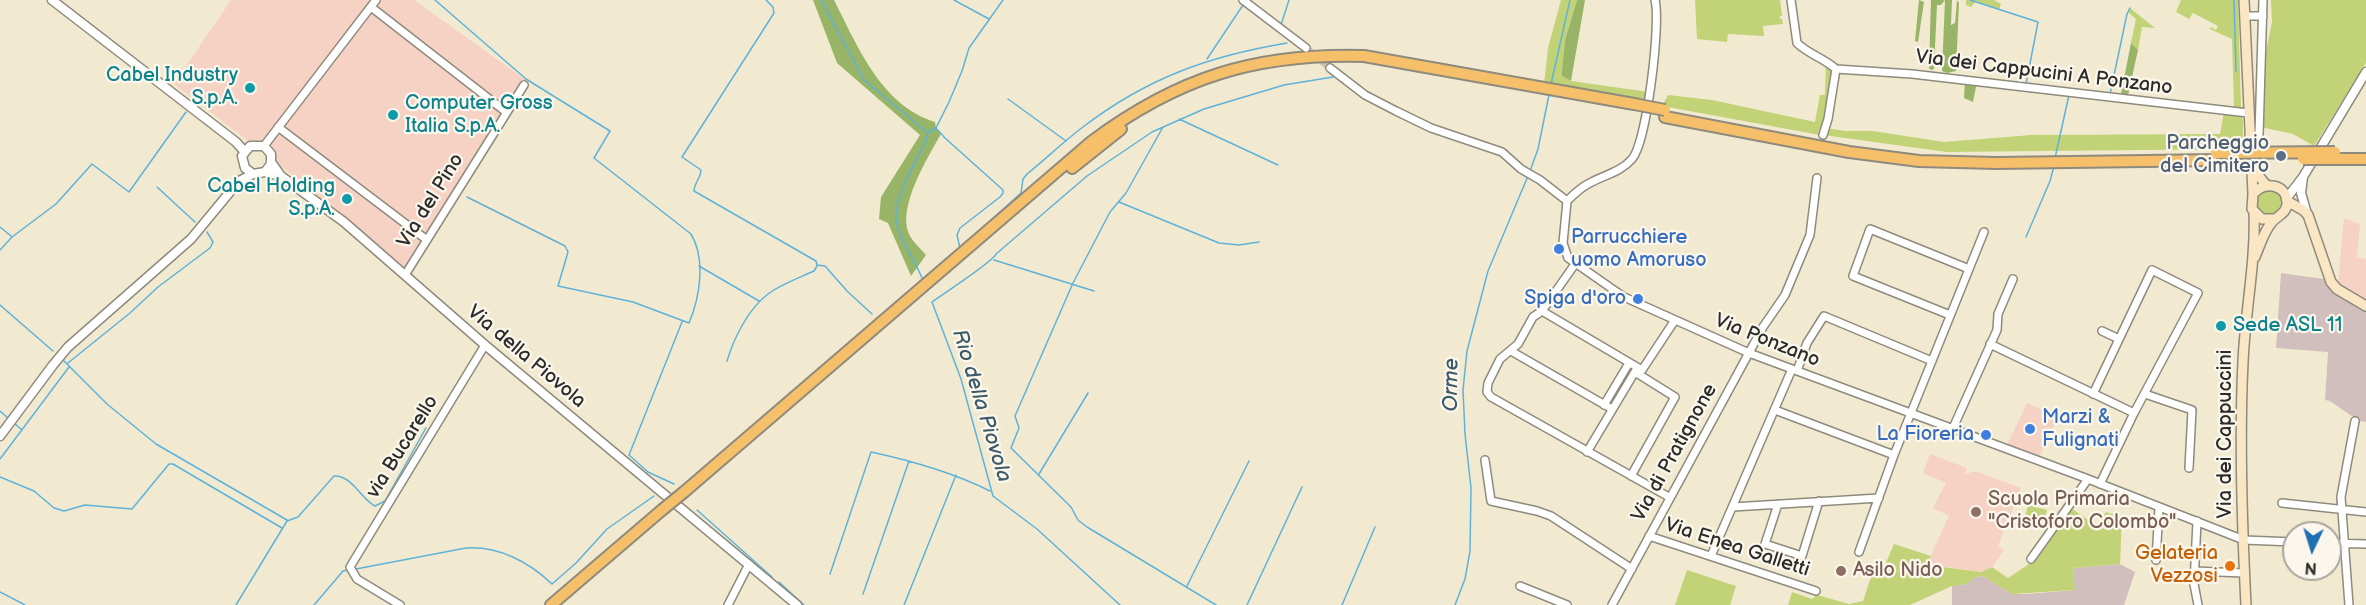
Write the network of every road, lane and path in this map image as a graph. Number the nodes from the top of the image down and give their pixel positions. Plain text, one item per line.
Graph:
1 (52, 0) edge
2 (376, 0) edge
3 (1244, 0) edge
4 (1655, 0) edge
5 (1791, 0) edge
6 (2244, 0) edge
7 (2264, 0) edge
8 (371, 7) junction
9 (2245, 16) junction
10 (2263, 16) junction
11 (1306, 48) tunnel mouth
12 (1330, 68) tunnel mouth
13 (1836, 69) junction
14 (2366, 72) edge
15 (524, 85) dead end
16 (506, 112) junction
17 (2248, 113) junction
18 (278, 127) junction
19 (1823, 135) dead end
20 (2249, 137) junction
21 (264, 146) junction
22 (247, 149) junction
23 (2249, 152) junction
24 (2366, 152) edge
25 (2335, 155) junction
26 (2366, 159) edge
27 (272, 162) junction
28 (243, 164) junction
29 (264, 172) junction
30 (253, 174) junction
31 (2304, 175) junction
32 (281, 176) junction
33 (1817, 178) dead end
34 (239, 181) junction
35 (2266, 185) junction
36 (2277, 186) junction
37 (2253, 195) junction
38 (2286, 200) junction
39 (1567, 201) junction
40 (2254, 212) junction
41 (2283, 213) junction
42 (2274, 219) junction
43 (2309, 220) junction
44 (1984, 232) dead end
45 (427, 240) junction
46 (1575, 264) junction
47 (2252, 264) junction
48 (1969, 269) junction
49 (405, 275) junction
50 (2013, 279) dead end
51 (2366, 306) edge
52 (1542, 311) junction
53 (1950, 315) junction
54 (1674, 320) junction
55 (2102, 331) dead end
56 (2119, 339) junction
57 (1990, 344) junction
58 (485, 345) junction
59 (1511, 351) junction
60 (1749, 353) junction
61 (1932, 361) junction
62 (1629, 363) junction
63 (1638, 370) junction
64 (1795, 370) junction
65 (2093, 394) junction
66 (2145, 394) junction
67 (1604, 405) junction
68 (1612, 409) junction
69 (1775, 410) junction
70 (1911, 413) junction
71 (2134, 413) junction
72 (2355, 422) dead end
73 (1953, 428) junction
74 (0, 436) edge
75 (1587, 452) junction
76 (1894, 455) junction
77 (1485, 460) dead end
78 (2189, 468) dead end
79 (1630, 476) junction
80 (2088, 479) junction
81 (2100, 484) junction
82 (1669, 497) junction
83 (1879, 498) junction
84 (1819, 501) junction
85 (2282, 503) dead end
86 (1778, 504) junction
87 (1733, 507) junction
88 (2159, 508) junction
89 (2341, 508) junction
90 (665, 512) junction
91 (2366, 512) edge
92 (2197, 521) junction
93 (1649, 536) junction
94 (2244, 540) junction
95 (2282, 542) edge
96 (2344, 543) junction
97 (2366, 544) edge
98 (1859, 552) dead end
99 (1711, 556) junction
100 (2031, 559) dead end
101 (2156, 560) dead end
102 (749, 564) junction
103 (1632, 569) junction
104 (2194, 571) junction
105 (2244, 573) junction
106 (1520, 586) dead end
107 (1816, 591) dead end
108 (400, 605) edge
109 (551, 605) edge
110 (561, 605) edge
111 (728, 605) edge
112 (797, 605) edge
113 (1567, 605) edge
114 (1612, 605) edge
115 (2198, 605) edge
116 (2246, 605) edge
117 (2349, 605) edge

1 - 22 street
2 - 8 street
3 - 11 street
4 - 39 street
5 - 13 street
6 - 9 main road, Via dei Cappuccini
7 - 10 street
8 - 16 street
8 - 18 street
9 - 10 street
9 - 17 main road, Via dei Cappuccini
10 - 20 street
12 - 39 street
13 - 17 street, Via dei Cappucini A Ponzano
13 - 19 street
14 - 31 street
15 - 16 street, Via del Pino
16 - 45 street, Via del Pino
17 - 20 main road, Via dei Cappuccini
18 - 21 street
18 - 45 street
20 - 23 main road, Via dei Cappuccini
21 - 22 street
21 - 27 street
22 - 28 street
23 - 35 main road
23 - 37 main road, Via dei Cappuccini
24 - 25 highway
25 - 26 highway
25 - 90 highway, bridge
27 - 29 street
27 - 32 street
28 - 30 street
28 - 34 street
29 - 30 street
29 - 32 street
30 - 34 street
31 - 36 street
31 - 38 street
31 - 43 street
32 - 49 street, Via della Piovola
33 - 60 street, Via di Pratignone
34 - 74 street
35 - 36 main road
35 - 37 main road
36 - 38 main road
37 - 40 main road, Via dei Cappuccini
38 - 41 main road
38 - 43 main road
39 - 46 street
40 - 42 main road
40 - 47 main road, Via dei Cappuccini
41 - 42 main road, Via dei Cappuccini
41 - 43 main road
42 - 47 main road, Via dei Cappuccini
43 - 51 main road
44 - 48 street
45 - 49 street, Via del Pino
46 - 52 street
46 - 54 street, Via Ponzano
47 - 94 main road, Via dei Cappuccini
48 - 53 street
48 - 53 street
49 - 58 street, Via della Piovola
50 - 57 street
52 - 59 street
52 - 62 street
53 - 61 street
54 - 60 street, Via Ponzano
54 - 63 street
55 - 56 street
56 - 65 street
56 - 66 street
57 - 65 street
57 - 73 street
58 - 102 street, Via della Piovola
58 - 108 street, via Bucarello
59 - 67 street
59 - 75 street
60 - 64 street, Via Ponzano
60 - 82 street, Via di Pratignone
61 - 64 street
61 - 70 street
62 - 63 street
62 - 67 street
63 - 68 street
63 - 79 street
64 - 69 street
64 - 70 street, Via Ponzano
65 - 71 street
66 - 71 street
66 - 78 street
67 - 68 street
68 - 75 street
69 - 76 street
69 - 87 street
70 - 73 street, Via Ponzano
70 - 76 street
71 - 81 street
72 - 89 street
73 - 80 street, Via Ponzano
75 - 79 street
76 - 83 street
77 - 103 street
79 - 82 street
80 - 81 street, Via Ponzano
80 - 100 street
81 - 88 street, Via Ponzano
82 - 93 street, Via di Pratignone
83 - 84 street
83 - 98 street
84 - 86 street
84 - 86 street
85 - 89 street
86 - 87 street
87 - 99 street
88 - 92 street, Via Ponzano
88 - 101 street
89 - 91 street
89 - 96 street
90 - 109 highway
90 - 110 highway
92 - 94 street, Via Ponzano
92 - 104 street
93 - 99 street, Via Enea Galletti
93 - 103 street, Via di Pratignone
94 - 95 street, Via Ponzano
94 - 105 main road, Via dei Cappuccini
96 - 97 street
96 - 117 street
99 - 107 street, Via Enea Galletti
102 - 111 street
102 - 112 street, Via della Piovola
103 - 114 street, Via di Pratignone
104 - 105 street
104 - 115 street
105 - 116 main road, Via dei Cappuccini
106 - 113 street

